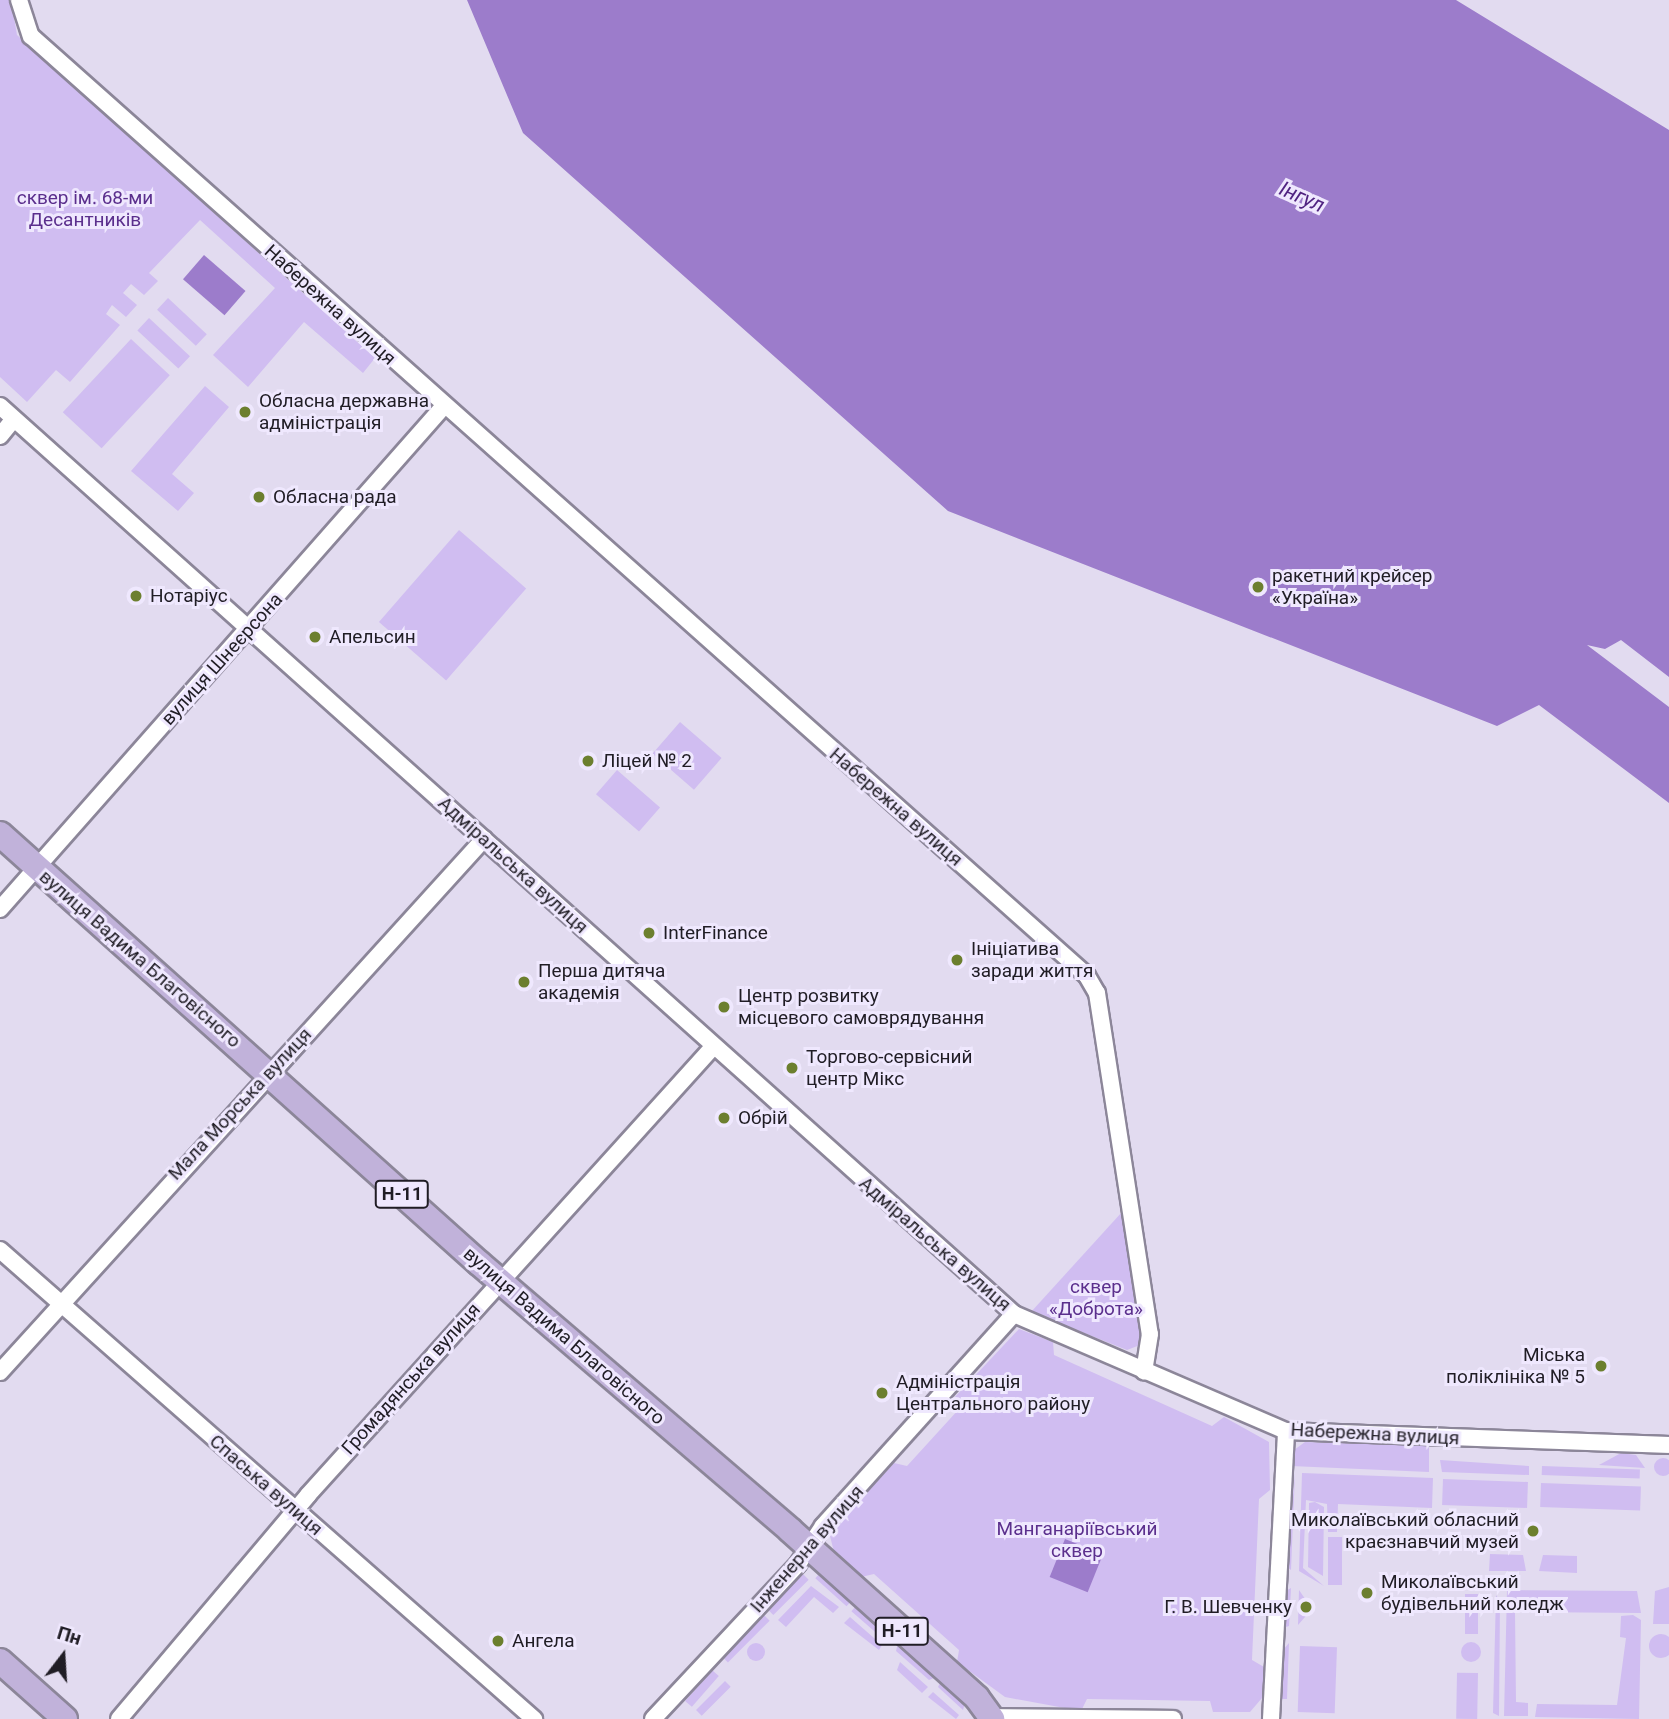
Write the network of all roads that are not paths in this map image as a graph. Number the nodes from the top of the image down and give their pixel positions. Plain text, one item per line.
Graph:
1 (19, 0) edge
2 (0, 406) edge
3 (443, 407) junction
4 (14, 419) junction
5 (0, 436) edge
6 (250, 627) junction
7 (0, 834) edge
8 (484, 839) junction
9 (36, 868) junction
10 (0, 909) edge
11 (713, 1047) junction
12 (269, 1072) junction
13 (0, 1250) edge
14 (501, 1282) junction
15 (58, 1302) junction
16 (1014, 1314) junction
17 (1144, 1371) junction
18 (0, 1372) edge
19 (1286, 1431) junction
20 (1669, 1445) edge
21 (295, 1511) junction
22 (809, 1548) junction
23 (0, 1661) edge
24 (992, 1718) edge
25 (1058, 1718) edge
26 (65, 1719) edge
27 (118, 1719) edge
28 (534, 1719) edge
29 (653, 1719) edge
30 (1173, 1719) edge
31 (1271, 1719) edge

1 - 3 street, Набережна вулиця
2 - 4 street, Адміральська вулиця
3 - 6 street, вулиця Шнеєрсона
3 - 17 street, Набережна вулиця
4 - 5 street
4 - 6 street, Адміральська вулиця
6 - 8 street, Адміральська вулиця
6 - 9 street, вулиця Шнеєрсона
7 - 9 main road, вулиця Вадима Благовісного / Н-11
8 - 11 street, Адміральська вулиця
8 - 12 street, Мала Морська вулиця
9 - 10 street, вулиця Шнеєрсона
9 - 12 main road, вулиця Вадима Благовісного / Н-11
11 - 14 street, Громадянська вулиця
11 - 16 street, Адміральська вулиця
12 - 14 main road, вулиця Вадима Благовісного / Н-11
12 - 15 street, Мала Морська вулиця
13 - 15 street, Спаська вулиця
14 - 21 street, Громадянська вулиця
14 - 22 main road, вулиця Вадима Благовісного / Н-11
15 - 18 street, Мала Морська вулиця
15 - 21 street, Спаська вулиця
16 - 17 street, Адміральська вулиця
16 - 22 street, Інженерна вулиця
17 - 19 street, Набережна вулиця
19 - 20 street, Набережна вулиця
19 - 31 street
21 - 27 street, Громадянська вулиця
21 - 28 street, Спаська вулиця
22 - 24 main road, вулиця Вадима Благовісного / Н-11
22 - 29 street, Інженерна вулиця
23 - 26 main road
24 - 25 street, вулиця Вадима Благовісного
25 - 30 street, вулиця Вадима Благовісного

